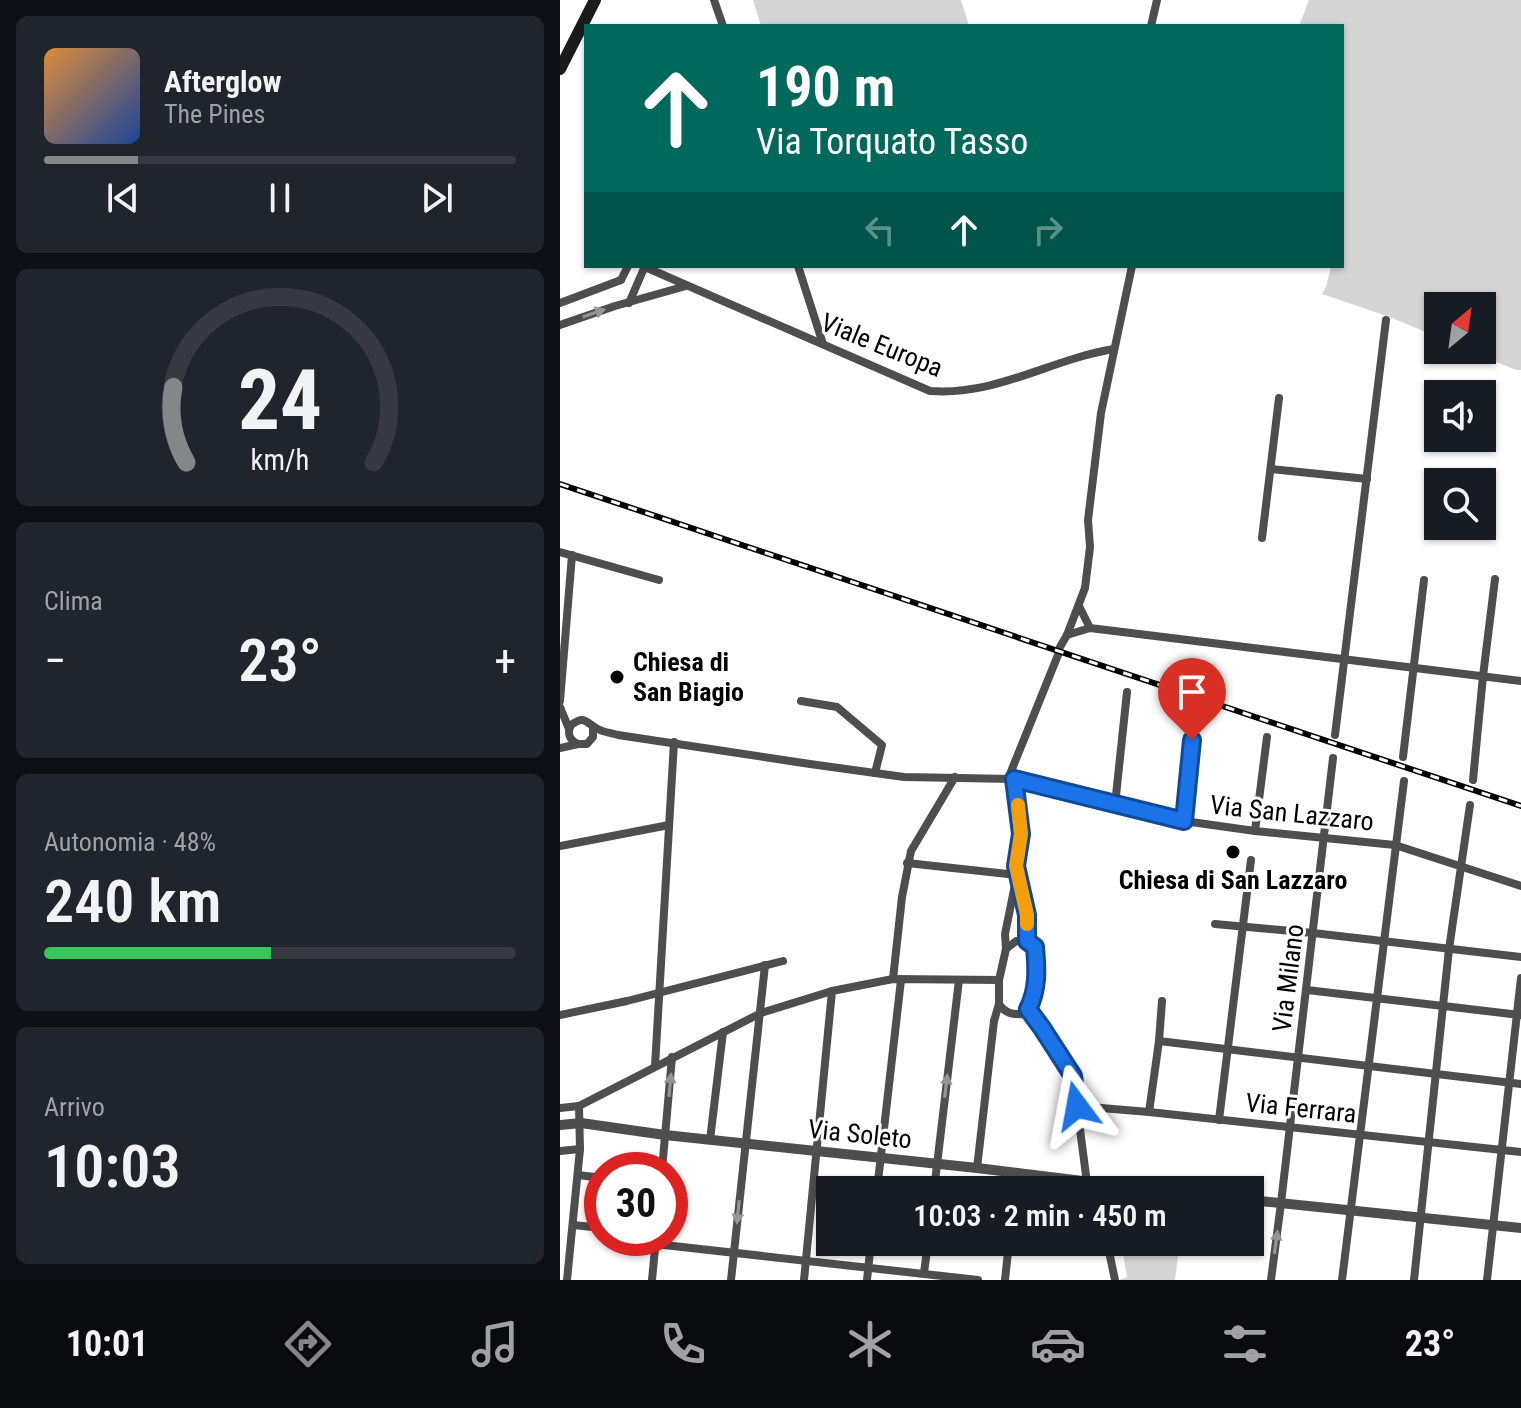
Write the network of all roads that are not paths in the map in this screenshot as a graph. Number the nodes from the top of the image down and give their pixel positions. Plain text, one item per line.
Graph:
1 (595, 0) edge
2 (714, 0) edge
3 (1157, 0) edge
4 (722, 24) edge
5 (1151, 24) edge
6 (560, 69) edge
7 (627, 268) edge
8 (645, 268) edge
9 (647, 268) edge
10 (799, 268) edge
11 (1132, 268) edge
12 (621, 280) junction
13 (687, 286) junction
14 (560, 303) edge
15 (629, 303) junction
16 (1386, 320) dead end
17 (560, 325) edge
18 (823, 344) junction
19 (1114, 349) junction
20 (1279, 398) dead end
21 (1271, 469) junction
22 (1367, 479) junction
23 (1262, 538) dead end
24 (560, 552) edge
25 (572, 555) junction
26 (1495, 579) dead end
27 (659, 580) dead end
28 (1424, 580) dead end
29 (1079, 606) junction
30 (563, 619) edge
31 (1090, 628) junction
32 (1067, 635) junction
33 (1343, 660) junction
34 (1412, 668) junction
35 (1483, 676) junction
36 (1521, 681) edge
37 (1127, 692) dead end
38 (801, 701) dead end
39 (560, 705) edge
40 (1194, 713) dead end
41 (579, 720) junction
42 (593, 727) junction
43 (569, 731) junction
44 (618, 735) junction
45 (1335, 735) dead end
46 (1267, 737) dead end
47 (590, 741) junction
48 (674, 742) junction
49 (578, 744) junction
50 (560, 746) edge
51 (1403, 757) dead end
52 (1333, 758) dead end
53 (875, 773) junction
54 (955, 777) junction
55 (1011, 779) junction
56 (1473, 780) dead end
57 (1404, 781) dead end
58 (1115, 805) junction
59 (1470, 805) dead end
60 (1184, 821) junction
61 (669, 825) junction
62 (1255, 831) junction
63 (1324, 838) junction
64 (1395, 845) junction
65 (560, 846) edge
66 (1251, 860) dead end
67 (907, 863) junction
68 (1462, 866) junction
69 (1017, 875) junction
70 (1521, 886) edge
71 (1215, 924) dead end
72 (1243, 927) junction
73 (1313, 933) junction
74 (1027, 941) junction
75 (1383, 942) junction
76 (1006, 949) junction
77 (1449, 949) junction
78 (1521, 957) edge
79 (783, 961) dead end
80 (765, 965) junction
81 (1521, 978) edge
82 (897, 979) junction
83 (959, 980) junction
84 (999, 980) junction
85 (1307, 990) junction
86 (832, 991) junction
87 (659, 993) junction
88 (1375, 999) junction
89 (1162, 1001) dead end
90 (999, 1004) junction
91 (1443, 1007) junction
92 (1028, 1009) junction
93 (761, 1013) junction
94 (560, 1015) edge
95 (1519, 1015) edge
96 (723, 1032) junction
97 (1159, 1041) junction
98 (1227, 1049) junction
99 (672, 1057) junction
100 (1299, 1058) junction
101 (655, 1066) junction
102 (1367, 1066) junction
103 (1436, 1074) junction
104 (1510, 1083) junction
105 (1521, 1084) edge
106 (579, 1106) junction
107 (1077, 1106) junction
108 (560, 1108) edge
109 (1149, 1112) junction
110 (1219, 1120) junction
111 (581, 1123) junction
112 (560, 1125) edge
113 (1290, 1127) junction
114 (665, 1135) junction
115 (1359, 1135) junction
116 (710, 1140) junction
117 (1428, 1142) junction
118 (745, 1144) junction
119 (580, 1149) junction
120 (1503, 1150) junction
121 (560, 1151) edge
122 (817, 1151) junction
123 (664, 1152) edge
124 (1521, 1152) edge
125 (880, 1158) junction
126 (937, 1164) junction
127 (977, 1168) junction
128 (1017, 1172) junction
129 (578, 1175) junction
130 (584, 1176) edge
131 (878, 1176) edge
132 (936, 1176) edge
133 (1017, 1176) edge
134 (1040, 1176) edge
135 (1091, 1176) edge
136 (1264, 1201) edge
137 (1281, 1203) junction
138 (1350, 1211) junction
139 (1420, 1218) junction
140 (573, 1225) junction
141 (584, 1226) edge
142 (1493, 1226) junction
143 (1521, 1228) edge
144 (688, 1246) edge
145 (734, 1253) junction
146 (654, 1256) edge
147 (869, 1256) edge
148 (926, 1256) edge
149 (1008, 1256) edge
150 (1110, 1256) edge
151 (806, 1260) junction
152 (868, 1268) junction
153 (924, 1273) junction
154 (567, 1280) edge
155 (652, 1280) edge
156 (731, 1280) edge
157 (804, 1280) edge
158 (867, 1280) edge
159 (978, 1280) edge
160 (1005, 1280) edge
161 (1115, 1280) edge
162 (1271, 1280) edge
163 (1342, 1280) edge
164 (1414, 1280) edge
165 (1487, 1280) edge

1 - 6 main road
2 - 4 street
3 - 5 street
7 - 12 street
8 - 15 street
9 - 13 street, Viale Europa
10 - 18 street
11 - 19 street
12 - 14 street
12 - 15 street
13 - 15 street
13 - 18 street, Viale Europa
17 -> 15 street
16 - 22 street
18 - 19 street, Viale Europa
19 - 29 street
20 - 21 street
21 - 22 street
21 - 23 street
22 - 33 street
24 - 25 street
25 - 27 street
25 - 30 street
26 - 35 street
28 - 34 street
29 - 31 street
29 - 32 street
30 - 39 street
31 - 32 street
31 - 33 street
32 - 55 street
33 - 34 street
33 - 45 street
34 - 35 street
34 - 51 street
35 - 36 street
35 - 56 street
37 - 58 street
38 - 53 street
39 - 41 street
39 - 43 street
40 - 60 street
41 - 42 street
41 - 43 street
42 - 44 street
42 - 47 street
43 - 49 street
43 - 50 street
44 - 47 street
44 - 48 street, Via San Lazzaro
46 - 62 street
47 - 49 street
48 - 53 street, Via San Lazzaro
48 - 61 street
49 - 50 street
52 - 63 street, Via Milano
53 - 54 street, Via San Lazzaro
54 - 55 street, Via San Lazzaro
54 - 67 street
55 - 58 street, Via San Lazzaro
55 - 69 street
57 - 64 street
58 - 60 street, Via San Lazzaro
59 - 68 street
60 - 62 street, Via San Lazzaro
61 - 65 street
61 - 87 street
62 - 63 street, Via San Lazzaro
63 - 64 street, Via San Lazzaro
63 - 73 street, Via Milano
64 - 68 street, Via San Lazzaro
64 - 75 street
66 - 72 street
67 - 69 street
67 - 82 street
68 - 70 street, Via San Lazzaro
68 - 77 street
69 - 74 street
69 - 76 street
71 - 72 street
72 - 73 street
72 - 98 street
73 - 75 street
73 - 85 street, Via Milano
74 - 76 street
74 - 92 street
75 - 77 street
75 - 88 street
76 - 84 street
77 - 78 street
77 - 91 street
79 - 80 street
80 - 87 street
80 - 93 street
81 - 95 street
82 - 83 street
82 - 86 street
82 - 125 street
83 - 84 street
126 -> 83 street
84 - 90 street
85 - 88 street
85 - 100 street, Via Milano
86 - 93 street
86 - 122 street
87 - 94 street
87 - 101 street
88 - 91 street
88 - 102 street
89 - 97 street
90 - 92 street
90 - 127 street
91 - 95 street
91 - 103 street
92 - 107 street
93 - 96 street
93 - 118 street
95 - 104 street
96 - 99 street
96 - 116 street
97 - 98 street
97 - 109 street
98 - 100 street
98 - 110 street
99 - 101 street
114 -> 99 street
100 - 102 street
100 - 113 street, Via Milano
101 - 106 street
102 - 103 street
102 - 115 street
103 - 104 street
103 - 117 street
104 - 105 street
104 - 120 street
106 - 108 street
106 - 111 street
107 - 109 street, Via Ferrara
107 - 135 street
109 - 110 street, Via Ferrara
110 - 113 street, Via Ferrara
111 - 112 street, Via Soleto
111 - 114 street, Via Soleto
111 - 119 street
113 - 115 street, Via Ferrara
113 - 137 street, Via Milano
114 - 116 street, Via Soleto
114 - 123 street
115 - 117 street, Via Ferrara
115 - 138 street
116 - 118 street, Via Soleto
117 - 120 street, Via Ferrara
117 - 139 street
118 - 122 street, Via Soleto
118 -> 145 street
119 - 121 street
119 - 129 street
120 - 124 street, Via Ferrara
120 - 142 street
122 - 125 street, Via Soleto
122 - 151 street
125 - 126 street, Via Soleto
125 - 131 street
126 - 127 street, Via Soleto
126 - 132 street
127 - 128 street, Via Soleto
128 - 133 street
128 - 134 street, Via Soleto
129 - 130 street
129 - 140 street
136 - 137 street
137 - 138 street
162 -> 137 street, Via Milano
138 - 139 street
138 - 163 street
139 - 142 street
139 - 164 street
140 - 141 street
140 - 154 street
142 - 143 street
142 - 165 street
144 - 145 street
145 - 151 street
145 - 156 street
146 - 155 street
147 - 152 street
148 - 153 street
149 - 160 street
150 - 161 street
151 - 152 street
151 - 157 street
152 - 153 street
152 - 158 street
153 - 159 street

